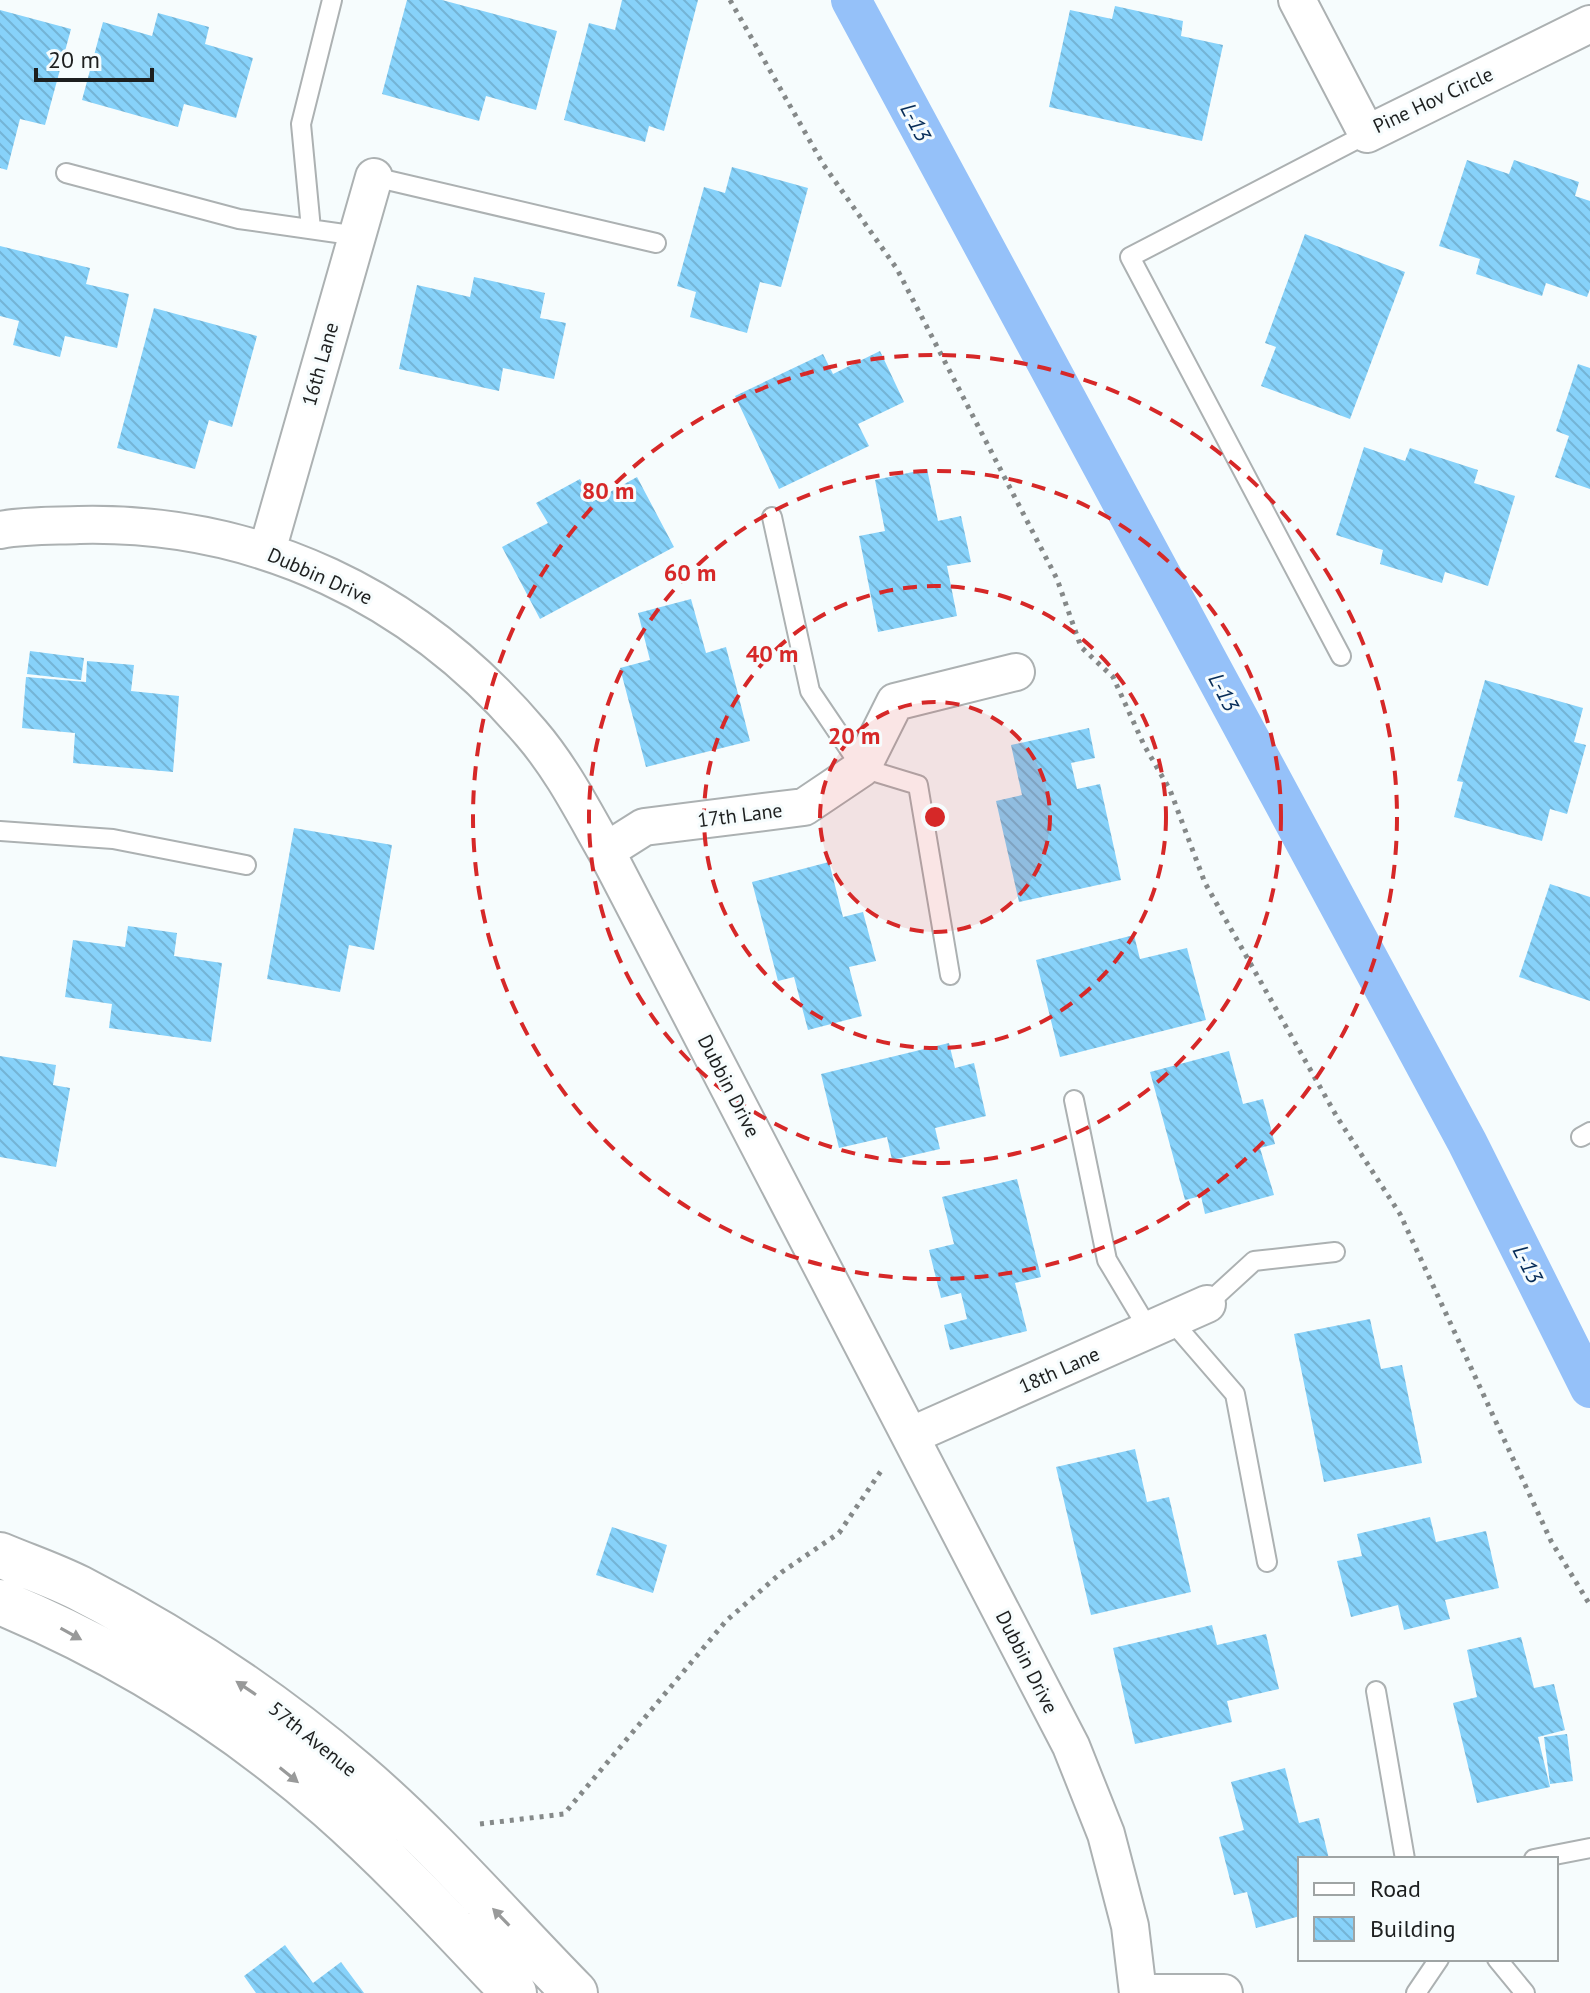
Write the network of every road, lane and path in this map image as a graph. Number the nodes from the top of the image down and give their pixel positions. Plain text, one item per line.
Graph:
1 (332, 0) edge
2 (730, 0) edge
3 (1297, 0) edge
4 (1590, 24) edge
5 (1367, 134) junction
6 (66, 173) dead end
7 (374, 177) joint
8 (311, 229) junction
9 (358, 236) junction
10 (656, 243) dead end
11 (772, 517) dead end
12 (0, 530) edge
13 (267, 551) junction
14 (1341, 656) dead end
15 (1016, 672) dead end
16 (862, 768) junction
17 (0, 831) edge
18 (606, 851) junction
19 (246, 865) dead end
20 (950, 975) dead end
21 (1074, 1100) dead end
22 (1335, 1252) dead end
23 (1207, 1304) joint
24 (1160, 1325) junction
25 (910, 1436) junction
26 (0, 1555) edge
27 (1267, 1562) dead end
28 (0, 1602) edge
29 (1590, 1605) edge
30 (1376, 1691) dead end
31 (480, 1824) dead end
32 (1590, 1848) edge
33 (1405, 1857) edge
34 (1544, 1857) edge
35 (1438, 1961) edge
36 (1499, 1961) edge
37 (539, 1986) edge
38 (1138, 1993) edge
39 (1224, 1993) edge
40 (1416, 1993) edge
41 (1525, 1993) edge

1 - 8 lane
2 - 29 path
3 - 5 street, Pine Hov Circle
4 - 5 street, Pine Hov Circle
5 - 14 lane
6 - 8 lane
7 - 9 street, 16th Lane
7 - 10 lane
8 - 9 lane
9 - 13 street, 16th Lane
11 - 16 lane
12 - 13 street, Dubbin Drive
13 - 18 street, Dubbin Drive
15 - 16 street, 17th Lane
16 - 18 street, 17th Lane
16 - 20 lane
17 - 19 lane
18 - 25 street, Dubbin Drive
21 - 24 lane
22 - 23 lane
23 - 24 street, 18th Lane
24 - 25 street, 18th Lane
24 - 27 lane
25 - 31 path
25 - 38 street, Dubbin Drive
37 -> 26 street, 57th Avenue
28 -> 37 street, 57th Avenue
30 - 33 lane
32 - 34 lane
35 - 40 lane
36 - 41 lane
38 - 39 street

